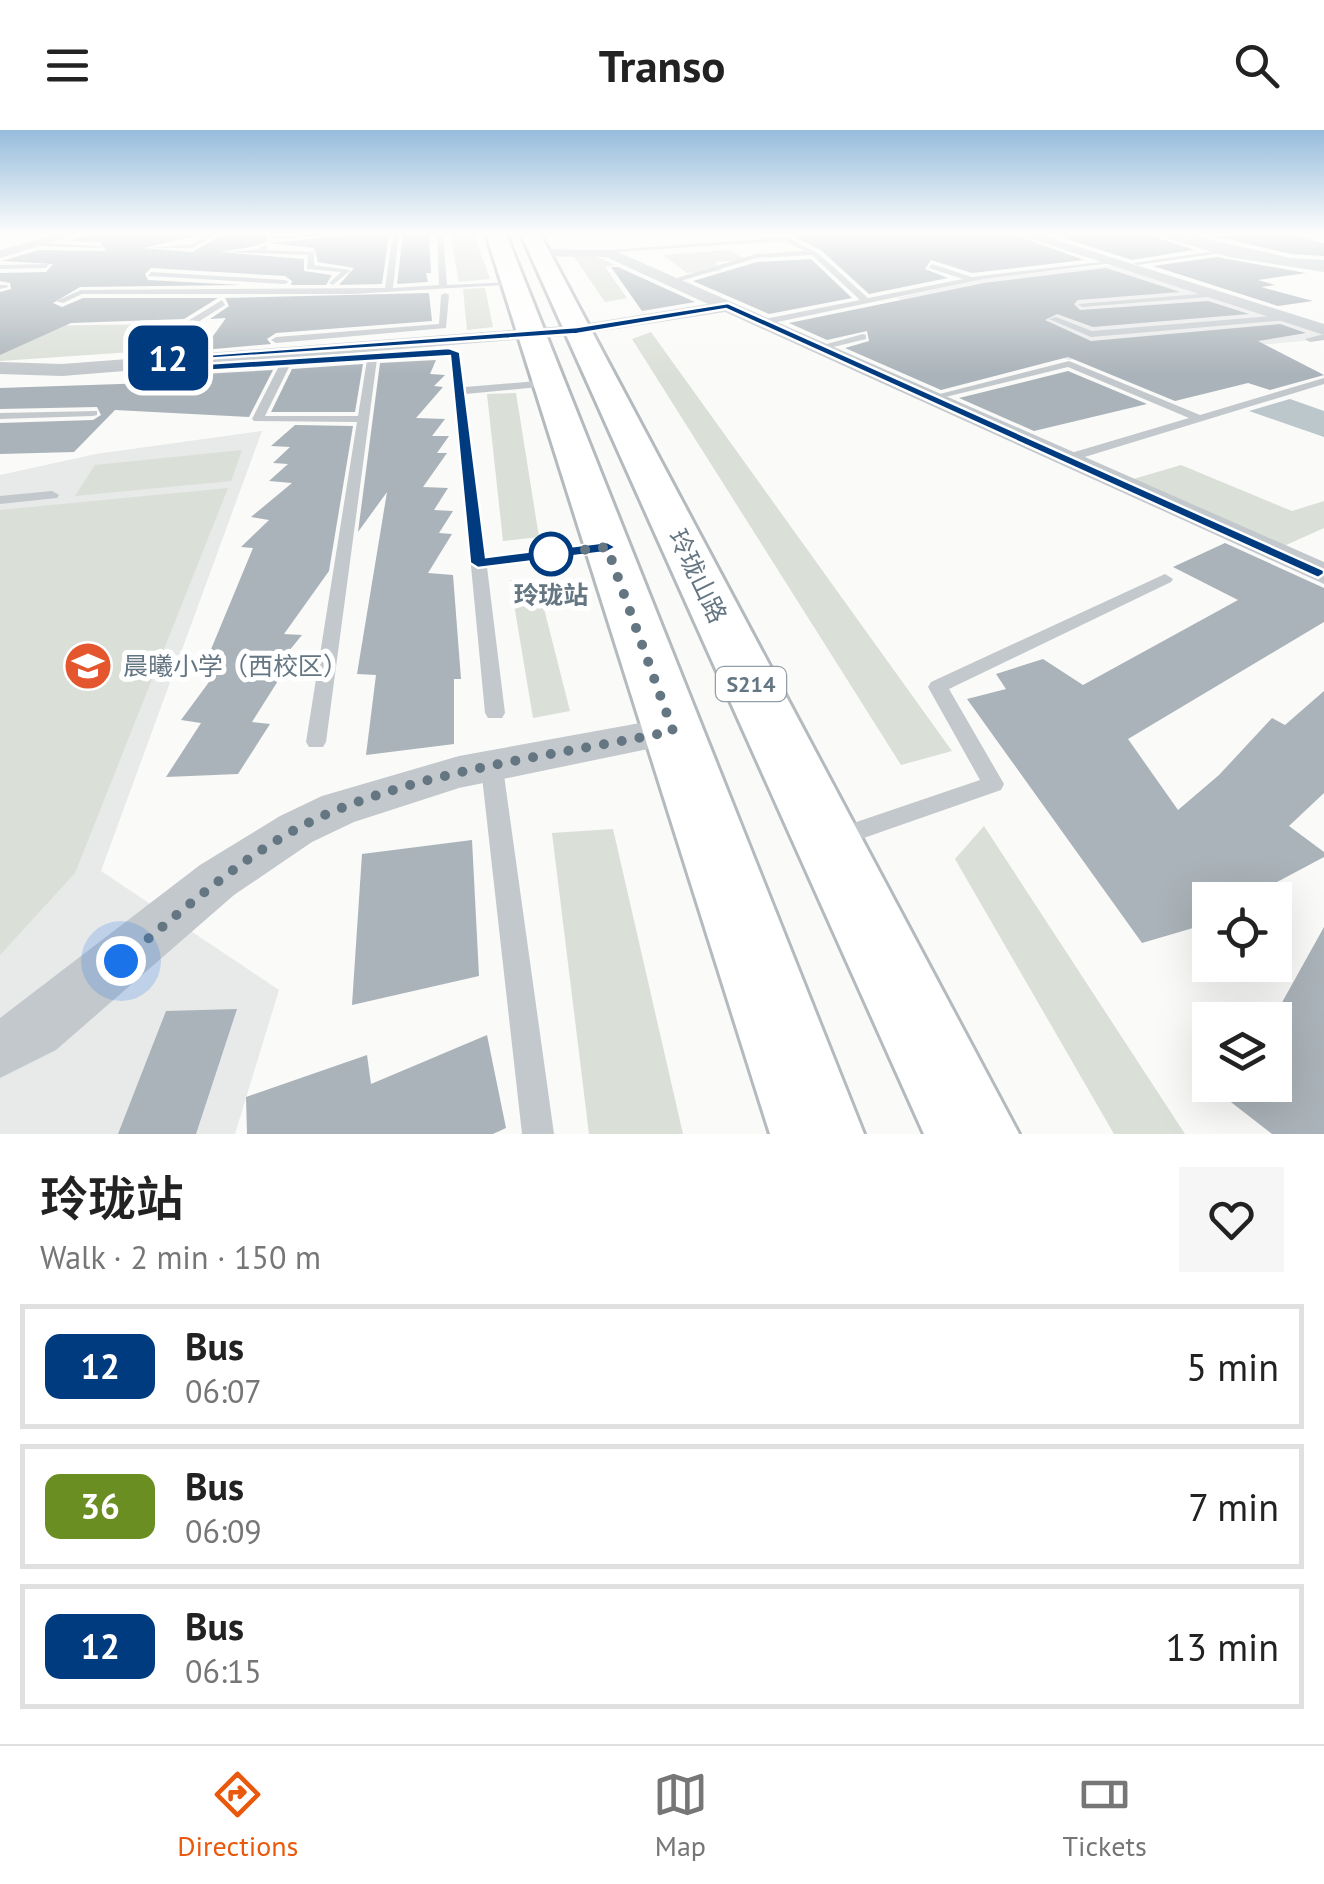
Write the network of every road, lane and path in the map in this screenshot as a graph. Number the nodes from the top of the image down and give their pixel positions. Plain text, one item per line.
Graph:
1 (290, 281) edge
2 (335, 281) edge
3 (386, 281) edge
4 (443, 281) edge
5 (671, 281) edge
6 (844, 281) edge
7 (964, 281) edge
8 (1169, 281) edge
9 (333, 283) junction
10 (384, 290) junction
11 (444, 291) junction
12 (533, 293) edge
13 (1208, 295) junction
14 (60, 301) dead end
15 (867, 302) junction
16 (222, 303) dead end
17 (1082, 304) dead end
18 (728, 306) junction
19 (1052, 318) dead end
20 (1284, 318) junction
21 (763, 322) junction
22 (1318, 331) edge
23 (863, 337) dead end
24 (276, 340) dead end
25 (336, 341) junction
26 (821, 347) junction
27 (372, 356) junction
28 (152, 360) junction
29 (286, 362) junction
30 (0, 368) edge
31 (1324, 381) edge
32 (460, 390) junction
33 (933, 396) junction
34 (93, 413) dead end
35 (0, 416) edge
36 (1196, 417) junction
37 (360, 419) junction
38 (1065, 459) junction
39 (52, 495) dead end
40 (0, 500) edge
41 (607, 547) junction
42 (478, 563) junction
43 (1324, 574) edge
44 (1164, 579) dead end
45 (496, 713) dead end
46 (673, 731) junction
47 (316, 742) dead end
48 (492, 768) junction
49 (828, 842) junction
50 (0, 1049) edge
51 (538, 1134) edge
52 (817, 1134) edge
53 (972, 1134) edge

1 - 9 lane
2 - 9 lane
3 - 10 lane
4 - 11 lane
5 - 18 street
6 - 15 lane
7 - 15 lane
8 - 13 street
9 - 10 lane
10 - 11 lane
10 - 14 lane
11 - 12 lane
11 - 25 lane
12 - 18 street
12 - 25 street
12 - 32 lane
12 - 41 main road
12 - 49 main road, 玲珑山路 / S214
13 - 17 lane
13 - 20 street
15 - 21 lane
16 - 28 lane
18 - 21 street
19 - 20 lane
20 - 22 street
21 - 26 street
23 - 26 lane
24 - 25 lane
25 - 28 street
26 - 33 street
27 - 29 lane
27 - 32 lane
27 - 37 lane
28 - 29 lane
28 - 30 street
29 - 37 lane
31 - 36 lane
32 - 42 lane
33 - 36 lane
33 - 38 street
34 - 35 lane
36 - 38 lane
37 - 47 lane
38 - 43 street
39 - 40 lane
41 - 42 lane
41 - 46 main road
42 - 45 lane
44 - 49 lane
46 - 48 street
46 - 52 main road
48 - 50 street
48 - 51 lane
49 - 53 main road, 玲珑山路 / S214

